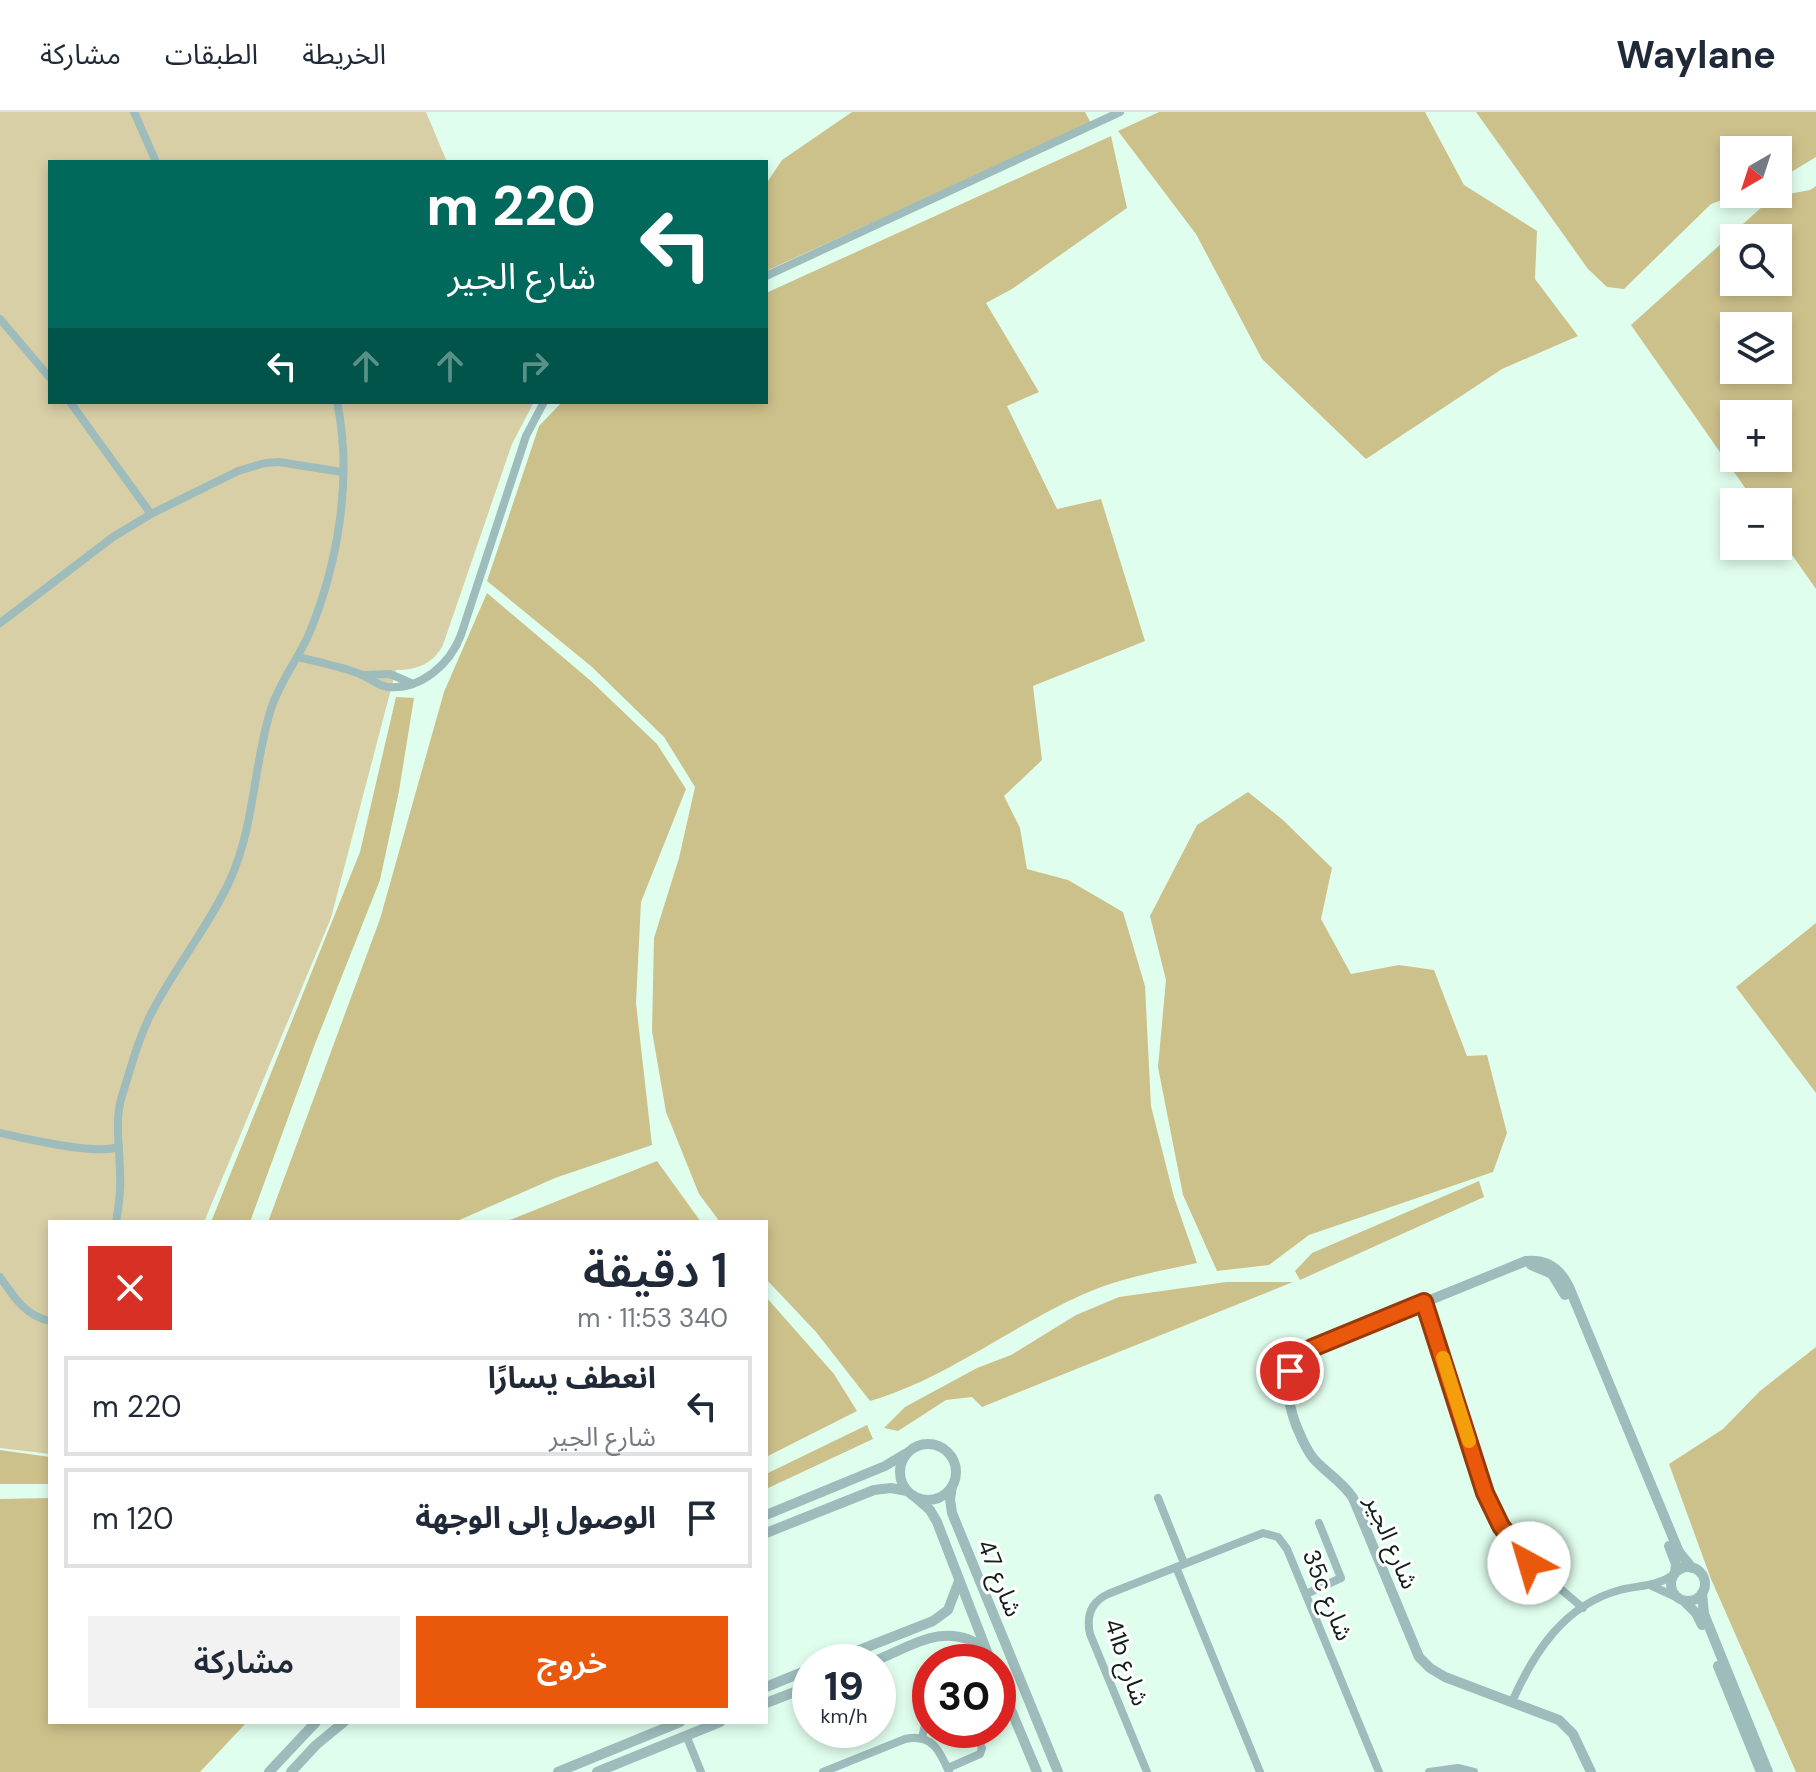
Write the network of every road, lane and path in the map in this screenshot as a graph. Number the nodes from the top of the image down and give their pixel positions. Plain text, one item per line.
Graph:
1 (134, 112) edge
2 (1120, 112) edge
3 (155, 160) edge
4 (768, 275) edge
5 (0, 319) edge
6 (48, 376) edge
7 (71, 404) edge
8 (337, 404) edge
9 (543, 404) edge
10 (342, 472) junction
11 (151, 514) junction
12 (0, 623) edge
13 (298, 657) junction
14 (0, 1133) edge
15 (119, 1146) junction
16 (116, 1220) edge
17 (1517, 1264) junction
18 (0, 1277) edge
19 (1424, 1302) junction
20 (48, 1320) edge
21 (907, 1453) junction
22 (952, 1486) junction
23 (911, 1494) junction
24 (1158, 1498) dead end
25 (768, 1514) edge
26 (1319, 1523) dead end
27 (768, 1532) edge
28 (1180, 1565) junction
29 (1692, 1568) junction
30 (1674, 1574) junction
31 (959, 1581) junction
32 (1652, 1586) junction
33 (1702, 1593) junction
34 (1306, 1594) junction
35 (1680, 1599) junction
36 (1583, 1608) junction
37 (875, 1644) edge
38 (917, 1644) edge
39 (976, 1644) edge
40 (984, 1644) edge
41 (792, 1676) edge
42 (768, 1686) edge
43 (792, 1693) edge
44 (768, 1702) edge
45 (1512, 1702) junction
46 (1016, 1722) edge
47 (314, 1724) edge
48 (342, 1724) edge
49 (675, 1724) edge
50 (715, 1724) edge
51 (661, 1730) junction
52 (686, 1735) junction
53 (912, 1739) edge
54 (938, 1748) edge
55 (982, 1748) edge
56 (632, 1758) junction
57 (578, 1768) edge
58 (948, 1770) edge
59 (269, 1772) edge
60 (291, 1772) edge
61 (558, 1772) edge
62 (597, 1772) edge
63 (701, 1772) edge
64 (823, 1772) edge
65 (1037, 1772) edge
66 (1058, 1772) edge
67 (1147, 1772) edge
68 (1260, 1772) edge
69 (1379, 1772) edge
70 (1430, 1772) edge
71 (1474, 1772) edge
72 (1591, 1772) edge
73 (1761, 1772) edge
74 (1768, 1772) edge

1 - 3 street
2 - 4 street
5 - 6 street
7 - 11 street
8 - 10 street
9 - 13 street
10 - 11 street
10 - 13 street
11 - 12 street
13 - 15 street
14 - 15 street
15 - 16 street
17 - 19 street, شارع الجير
17 - 29 street, شارع الجير
17 - 30 street
18 - 20 street
19 - 36 street
19 - 45 street, شارع الجير
21 - 22 street
21 - 23 street
21 - 25 street
22 - 23 street
22 - 66 street, شارع 47
23 - 27 street
23 - 31 street, شارع 47
24 - 28 street
26 - 34 street
28 - 34 street, 35c شارع
28 - 67 street, 41b شارع
28 - 68 street
29 - 30 street
29 - 33 street
30 - 32 street
30 - 35 street
31 - 37 street
31 - 40 street, شارع 47
32 - 35 street
32 - 36 street
33 - 35 street
33 - 74 street
34 - 69 street, 35c شارع
35 - 73 street
36 - 45 street
38 - 39 street
41 - 42 street
43 - 44 street
45 - 72 street, شارع الجير
46 - 65 street
47 - 59 street
48 - 60 street
49 - 51 street
50 - 52 street
51 - 56 street
51 - 57 street
52 - 56 street
52 - 63 street
53 - 64 street
54 - 58 street
55 - 58 street
56 - 62 street
57 - 61 street
70 - 71 street

